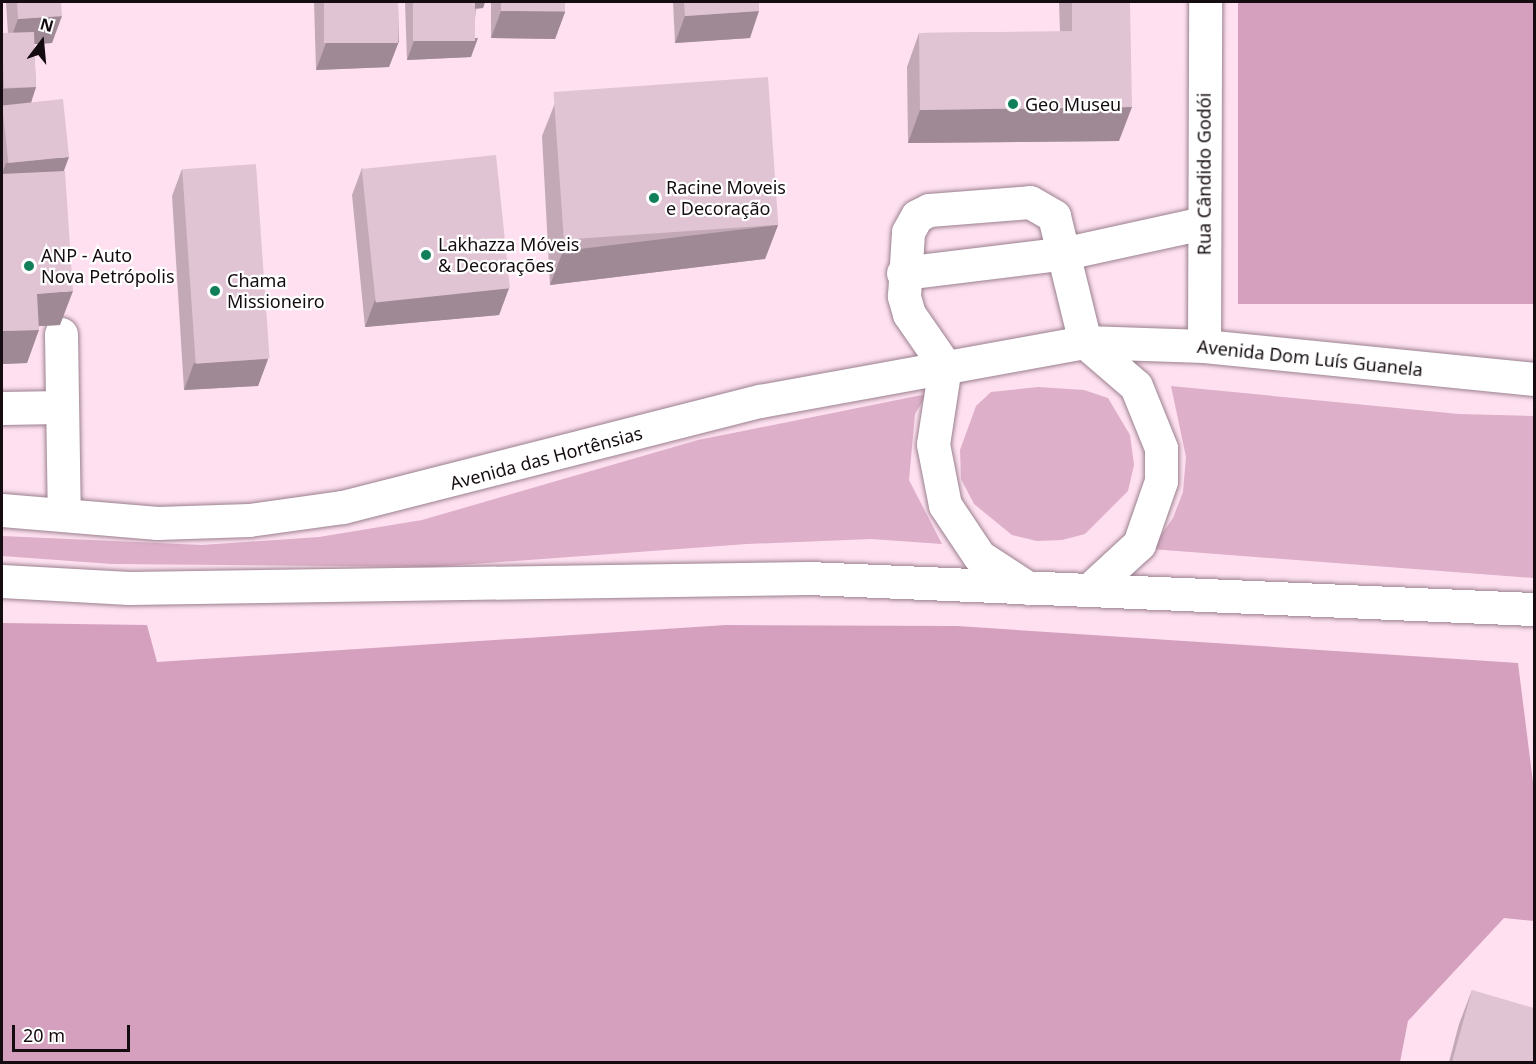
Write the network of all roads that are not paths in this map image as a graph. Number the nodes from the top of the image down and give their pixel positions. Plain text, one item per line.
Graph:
1 (1205, 2) edge
2 (1204, 223) junction
3 (1066, 253) junction
4 (903, 273) junction
5 (61, 334) dead end
6 (1085, 342) junction
7 (1204, 346) junction
8 (945, 366) junction
9 (1534, 379) edge
10 (61, 407) junction
11 (2, 408) edge
12 (2, 510) edge
13 (64, 515) junction
14 (2, 580) edge
15 (1090, 589) junction
16 (1032, 591) junction
17 (1534, 609) edge

1 - 2 main road, Rua Cândido Godói
2 - 3 main road
2 - 7 main road, Rua Cândido Godói
3 - 4 main road
3 - 4 main road
3 - 6 main road
4 - 8 main road
5 - 10 main road
6 - 7 main road, Avenida Dom Luís Guanela
6 - 8 main road, Avenida das Hortênsias
6 - 15 main road
7 - 9 main road, Avenida Dom Luís Guanela
8 - 13 main road, Avenida das Hortênsias
8 - 16 main road
10 - 11 main road
10 - 13 main road
12 - 13 main road, Avenida das Hortênsias
14 - 16 main road
15 - 16 main road
15 - 17 main road

